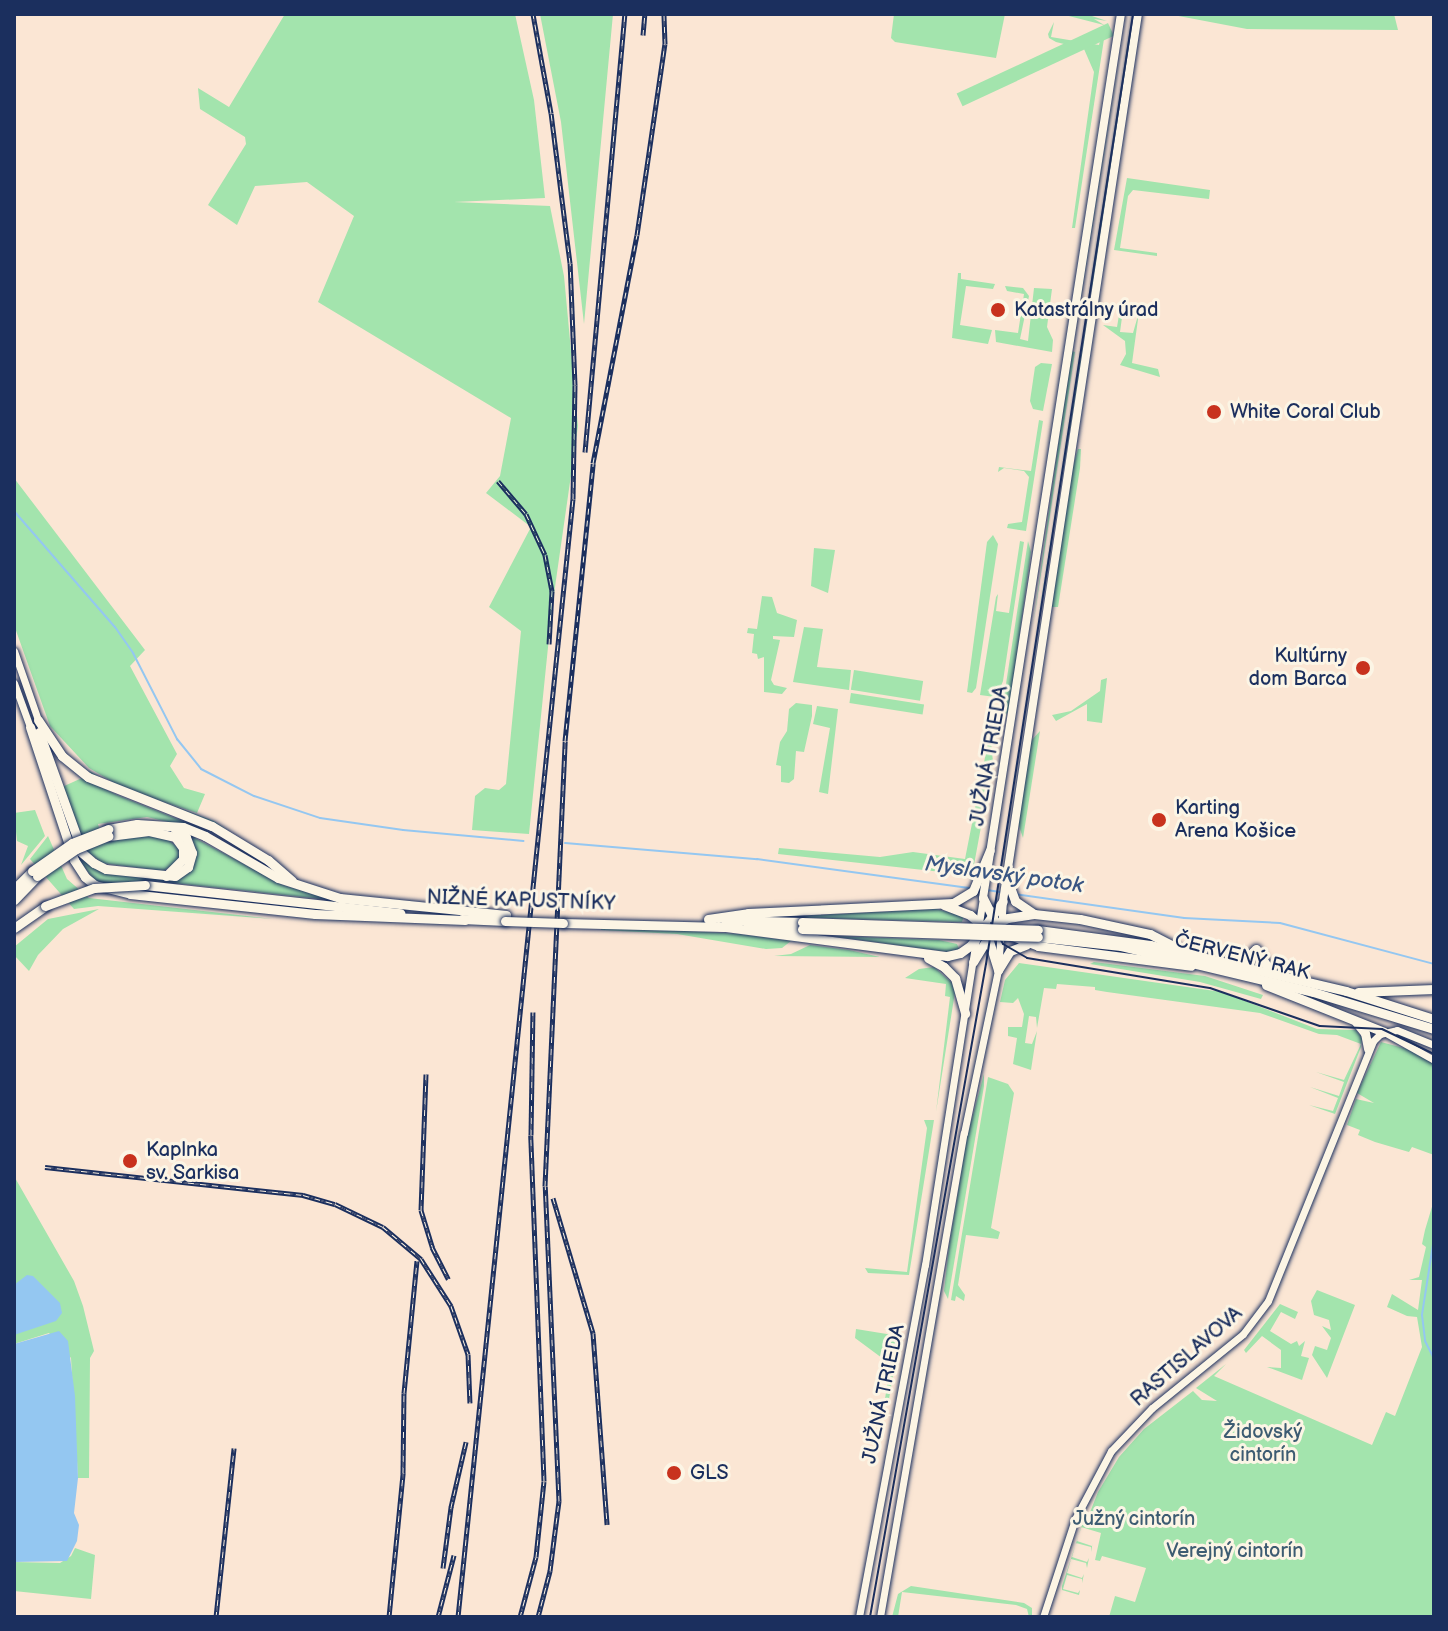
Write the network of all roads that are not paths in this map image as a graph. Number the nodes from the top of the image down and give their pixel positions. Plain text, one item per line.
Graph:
1 (1121, 14) edge
2 (1138, 14) edge
3 (14, 651) edge
4 (14, 683) edge
5 (34, 723) junction
6 (162, 825) junction
7 (109, 833) junction
8 (68, 840) junction
9 (990, 850) joint
10 (83, 853) junction
11 (34, 874) junction
12 (166, 876) junction
13 (982, 882) junction
14 (1007, 883) junction
15 (297, 886) junction
16 (14, 889) edge
17 (983, 897) junction
18 (14, 900) edge
19 (1004, 900) joint
20 (941, 904) junction
21 (1034, 914) junction
22 (505, 918) junction
23 (708, 919) junction
24 (465, 920) junction
25 (601, 920) junction
26 (998, 923) junction
27 (14, 928) edge
28 (984, 928) junction
29 (800, 930) junction
30 (1038, 934) junction
31 (977, 939) junction
32 (1029, 945) junction
33 (1184, 952) junction
34 (913, 954) junction
35 (973, 962) junction
36 (1206, 966) junction
37 (998, 970) junction
38 (1240, 970) junction
39 (1271, 972) junction
40 (1434, 989) edge
41 (1346, 991) junction
42 (965, 1014) junction
43 (1434, 1019) edge
44 (1353, 1020) junction
45 (1434, 1029) edge
46 (1384, 1032) junction
47 (1434, 1045) edge
48 (1368, 1049) junction
49 (1434, 1060) edge
50 (859, 1617) edge
51 (880, 1617) edge
52 (1043, 1617) edge

1 - 9 main road, JUŽNÁ TRIEDA
2 - 14 main road, JUŽNÁ TRIEDA
3 - 5 street
4 - 5 street
5 - 8 highway
5 - 10 highway
5 - 15 highway
6 - 7 highway
6 - 12 highway
6 - 15 highway
7 - 11 highway, bridge
7 - 12 highway
8 - 10 highway
8 - 24 highway
9 - 13 highway
10 - 12 highway
11 - 16 highway
11 - 18 highway
13 - 17 main road
13 - 20 highway
14 - 19 main road, JUŽNÁ TRIEDA
14 - 21 highway
15 - 22 highway, NIŽNÉ KAPUSTNÍKY
17 - 26 highway
17 - 28 street
19 - 26 highway
20 - 23 highway
20 - 28 highway
21 - 26 highway
21 - 33 highway
22 - 24 highway, NIŽNÉ KAPUSTNÍKY
22 - 25 highway, NIŽNÉ KAPUSTNÍKY, bridge
23 - 25 highway, NIŽNÉ KAPUSTNÍKY
23 - 29 highway, NIŽNÉ KAPUSTNÍKY
24 - 27 highway, NIŽNÉ KAPUSTNÍKY, bridge
25 - 29 highway, NIŽNÉ KAPUSTNÍKY
26 - 28 highway
26 - 32 highway
26 - 37 street, JUŽNÁ TRIEDA
28 - 31 highway
28 - 35 highway
28 - 37 highway
29 - 30 highway, NIŽNÉ KAPUSTNÍKY, bridge
29 - 34 highway
30 - 33 highway, ČERVENÝ RAK
30 - 36 highway, ČERVENÝ RAK
31 - 34 highway
31 - 35 street, JUŽNÁ TRIEDA
32 - 36 highway
32 - 37 highway
33 - 38 highway, ČERVENÝ RAK
34 - 42 highway
35 - 42 street, JUŽNÁ TRIEDA
36 - 38 highway, ČERVENÝ RAK
37 - 51 street, JUŽNÁ TRIEDA
38 - 39 highway, ČERVENÝ RAK
38 - 39 highway
38 - 44 highway
38 - 45 highway, ČERVENÝ RAK
39 - 41 highway, ČERVENÝ RAK
40 - 41 highway
41 - 43 highway, ČERVENÝ RAK
42 - 50 street, JUŽNÁ TRIEDA
44 - 46 highway
44 - 48 highway
46 - 47 street
46 - 48 street, RASTISLAVOVA
46 - 49 street
48 - 52 street, RASTISLAVOVA

